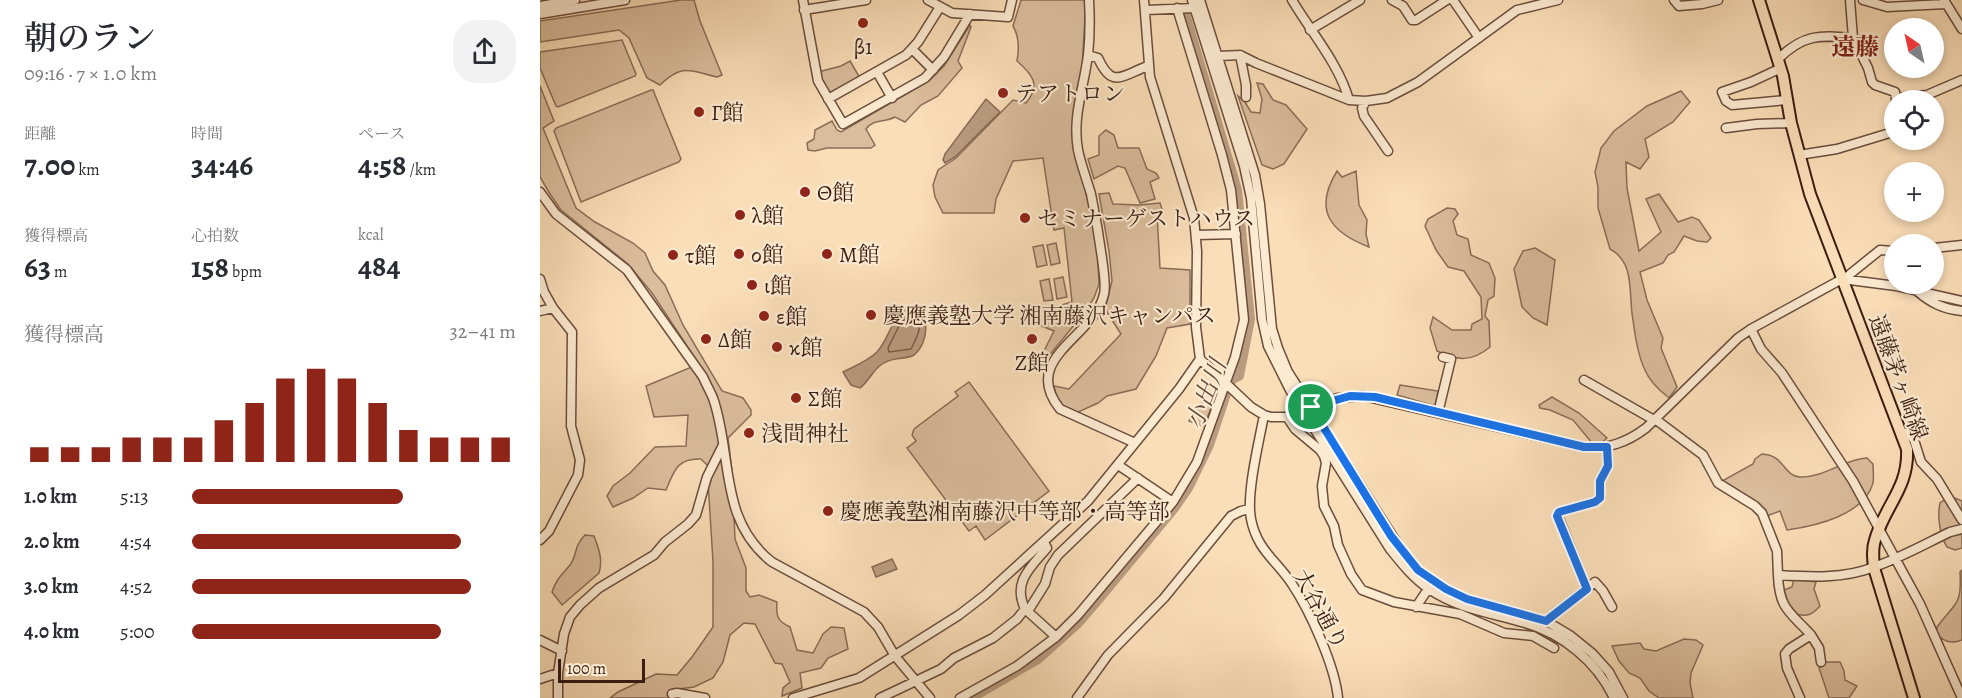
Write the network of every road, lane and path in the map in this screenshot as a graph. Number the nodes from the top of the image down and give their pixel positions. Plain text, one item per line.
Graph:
1 (575, 0) edge
2 (625, 0) edge
3 (803, 0) edge
4 (866, 0) edge
5 (928, 0) edge
6 (1012, 0) edge
7 (1089, 0) edge
8 (1144, 0) edge
9 (1200, 0) edge
10 (1292, 0) edge
11 (1360, 0) edge
12 (1392, 0) edge
13 (1447, 0) edge
14 (1453, 0) edge
15 (1558, 0) edge
16 (1674, 0) edge
17 (1718, 0) edge
18 (1759, 0) edge
19 (1862, 0) edge
20 (1851, 1) edge
21 (1944, 2) edge
22 (1193, 4) edge
23 (540, 6) edge
24 (940, 7) junction
25 (1177, 8) junction
26 (804, 10) junction
27 (1146, 10) junction
28 (540, 14) edge
29 (970, 14) junction
30 (1962, 29) edge
31 (1310, 30) junction
32 (1479, 38) junction
33 (1853, 38) junction
34 (912, 50) junction
35 (1240, 55) junction
36 (1088, 56) junction
37 (1219, 56) junction
38 (1779, 63) junction
39 (1148, 66) junction
40 (933, 70) junction
41 (877, 72) junction
42 (1962, 80) edge
43 (1889, 90) edge
44 (1937, 90) edge
45 (1246, 97) dead end
46 (892, 98) junction
47 (828, 99) junction
48 (1349, 100) junction
49 (1787, 100) junction
50 (1366, 101) junction
51 (1791, 123) junction
52 (1726, 128) dead end
53 (1884, 135) edge
54 (1388, 151) dead end
55 (1799, 155) junction
56 (541, 197) edge
57 (1236, 234) junction
58 (1196, 235) junction
59 (1962, 244) edge
60 (1944, 247) edge
61 (1884, 250) edge
62 (540, 279) edge
63 (1843, 279) junction
64 (1884, 286) edge
65 (1921, 294) edge
66 (1930, 294) edge
67 (1962, 301) edge
68 (553, 308) junction
69 (1962, 311) edge
70 (540, 312) edge
71 (1751, 329) junction
72 (1443, 357) dead end
73 (1200, 359) junction
74 (1584, 380) dead end
75 (1228, 385) junction
76 (1307, 409) junction
77 (1438, 413) junction
78 (1264, 415) junction
79 (1287, 417) junction
80 (1655, 419) junction
81 (1902, 432) junction
82 (1135, 443) junction
83 (723, 445) junction
84 (1607, 447) junction
85 (1118, 465) junction
86 (1138, 478) junction
87 (1173, 502) junction
88 (1250, 509) junction
89 (1962, 520) edge
90 (1962, 529) edge
91 (1878, 530) junction
92 (540, 540) edge
93 (1044, 542) junction
94 (1894, 558) junction
95 (1874, 568) junction
96 (1778, 575) junction
97 (1428, 589) junction
98 (1587, 589) junction
99 (1416, 607) junction
100 (1612, 607) dead end
101 (1027, 610) junction
102 (1546, 621) junction
103 (1811, 635) junction
104 (1056, 637) junction
105 (540, 640) edge
106 (1554, 648) dead end
107 (562, 651) junction
108 (895, 656) junction
109 (1821, 662) dead end
110 (558, 673) junction
111 (540, 679) edge
112 (916, 682) junction
113 (672, 694) dead end
114 (558, 698) edge
115 (705, 698) edge
116 (793, 698) edge
117 (880, 698) edge
118 (930, 698) edge
119 (960, 698) edge
120 (1077, 698) edge
121 (1338, 698) edge
122 (1614, 698) edge
123 (1623, 698) edge
124 (1800, 698) edge
125 (1914, 698) edge
126 (1962, 698) edge

1 - 23 street
2 - 28 street
3 - 26 street
4 - 26 street
5 - 24 street
6 - 29 street
7 - 36 street
8 - 27 street
9 - 37 street
10 - 31 street
11 - 31 street
12 - 13 street
14 - 32 street
15 - 32 street
16 - 17 street
18 - 38 main road, 遠藤茅ヶ崎線
19 - 20 street
19 - 21 street
20 - 33 street
21 - 30 street
22 - 25 street
22 - 76 street
24 - 29 street
24 - 34 street
25 - 27 street
25 - 57 street
26 - 47 street
27 - 39 street
29 - 40 street
31 - 48 street
32 - 50 street
33 - 38 street
33 - 43 street
34 - 40 street
34 - 41 street
35 - 37 street
35 - 45 street
35 - 48 street
36 - 39 street
36 - 82 street
37 - 76 street
38 - 49 main road, 遠藤茅ヶ崎線
38 - 49 street
39 - 58 street
40 - 46 street
41 - 46 street
41 - 47 street
42 - 44 street
46 - 47 street
48 - 50 street
49 - 51 main road, 遠藤茅ヶ崎線
50 - 54 street
51 - 52 street
51 - 55 main road, 遠藤茅ヶ崎線
53 - 55 street
55 - 63 main road, 遠藤茅ヶ崎線
56 - 83 street
57 - 58 street
57 - 75 street
58 - 73 street
59 - 60 street
61 - 63 street
62 - 68 street
63 - 64 street
63 - 71 street
63 - 81 main road, 遠藤茅ヶ崎線
65 - 69 street
66 - 67 street
68 - 70 street
68 - 92 street
71 - 80 street
71 - 91 street
72 - 77 street
73 - 75 street
73 - 82 street
74 - 80 street
75 - 78 street
75 - 87 street
76 - 77 street
76 - 79 street
76 - 97 street
76 - 102 street
77 - 84 street
78 - 79 street
78 - 88 street
79 - 99 street
80 - 84 street
80 - 96 street
81 - 89 street
81 - 91 main road, 遠藤茅ヶ崎線
82 - 85 street
83 - 107 street
83 - 108 street
84 - 98 street
85 - 86 street
85 - 93 street
86 - 87 street
86 - 101 street
87 - 104 street
88 - 120 street
88 - 121 street, 大谷通り
90 - 94 street
91 - 94 street
91 - 95 main road, 遠藤茅ヶ崎線
93 - 101 street
93 - 108 street
94 - 95 street
94 - 126 street
95 - 96 street
95 - 125 main road, 遠藤茅ヶ崎線
96 - 103 street
97 - 99 street
97 - 122 street
98 - 100 street
98 - 102 street
99 - 106 street
101 - 104 street
101 - 112 street
102 - 123 street
103 - 109 street
103 - 124 street
104 - 119 street
105 - 107 street
107 - 110 street
108 - 112 street
108 - 116 street
110 - 111 street
110 - 114 street
112 - 117 street
112 - 118 street
113 - 115 street

